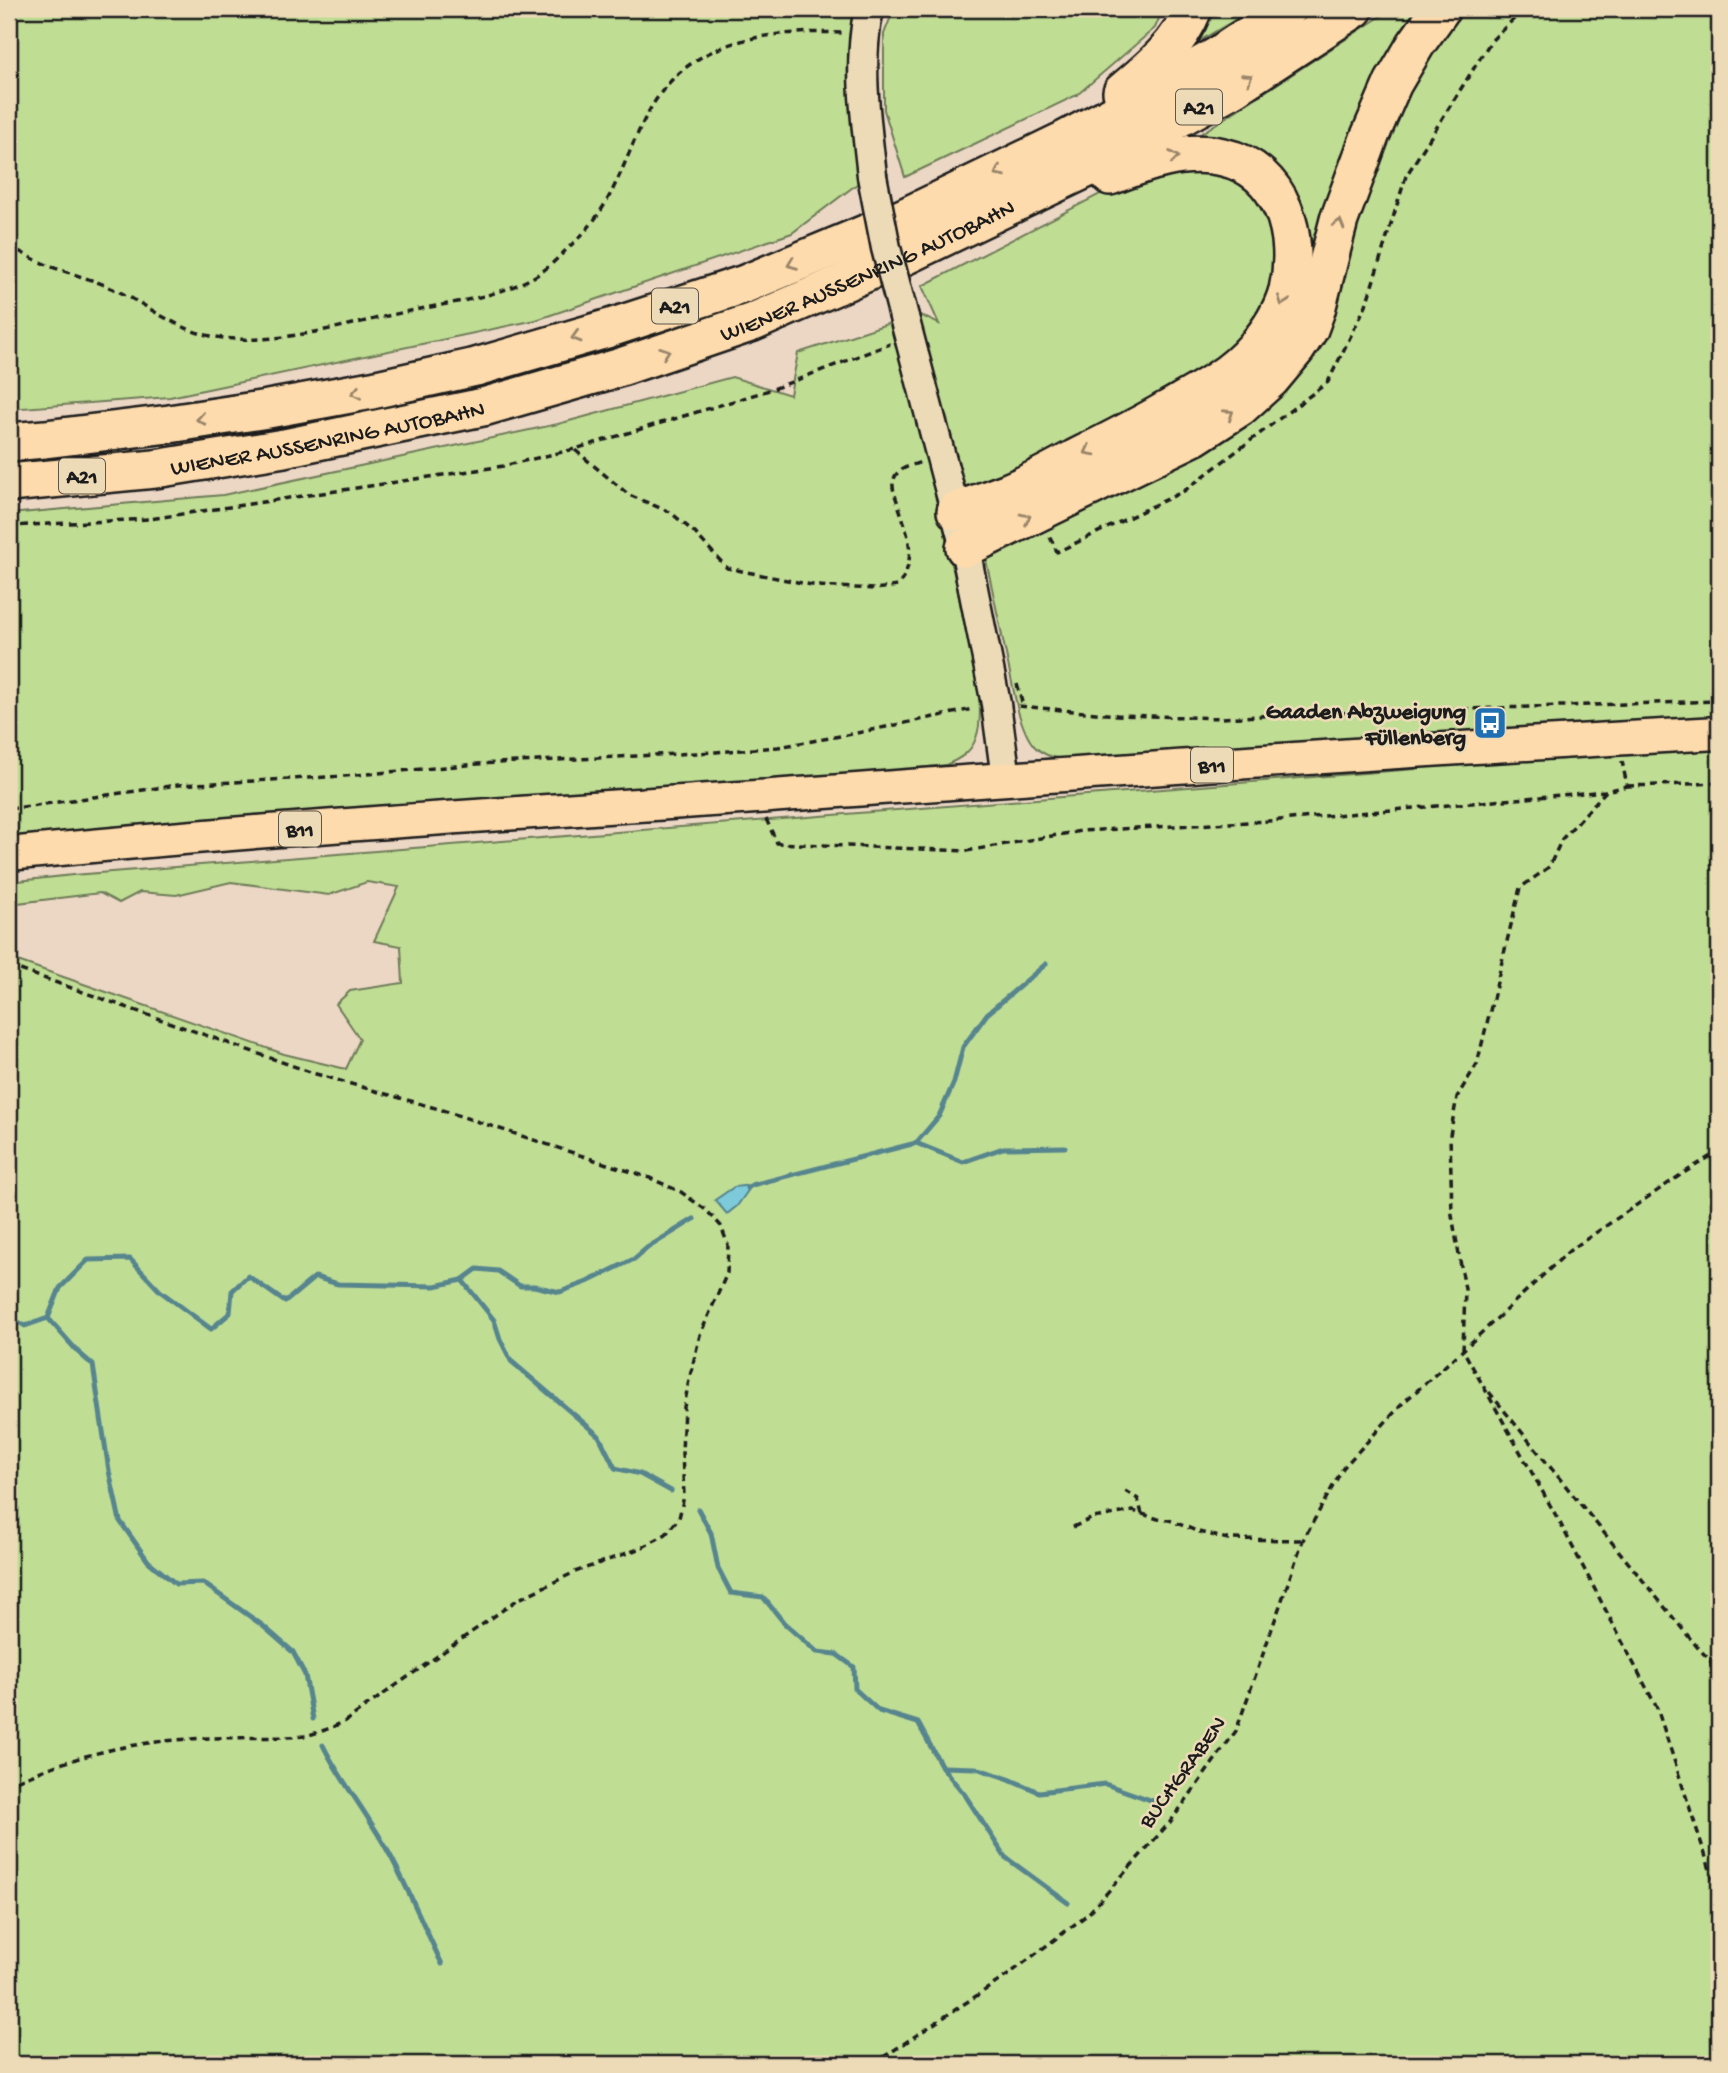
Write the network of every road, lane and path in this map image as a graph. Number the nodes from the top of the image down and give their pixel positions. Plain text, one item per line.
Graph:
1 (1193, 9) edge
2 (1288, 9) edge
3 (1354, 9) edge
4 (1441, 9) edge
5 (866, 21) edge
6 (1061, 142) junction
7 (1037, 193) junction
8 (9, 245) edge
9 (907, 327) junction
10 (9, 442) edge
11 (575, 449) junction
12 (939, 455) junction
13 (9, 483) edge
14 (956, 511) junction
15 (9, 526) edge
16 (965, 548) junction
17 (1719, 701) edge
18 (996, 704) junction
19 (1719, 733) edge
20 (1617, 740) junction
21 (1006, 778) junction
22 (1719, 783) edge
23 (1627, 786) junction
24 (1606, 791) junction
25 (760, 796) junction
26 (9, 809) edge
27 (9, 854) edge
28 (9, 967) edge
29 (1719, 1151) edge
30 (1463, 1350) junction
31 (1481, 1383) junction
32 (1125, 1491) dead end
33 (1142, 1514) junction
34 (1073, 1527) dead end
35 (1303, 1540) junction
36 (1719, 1669) edge
37 (9, 1784) edge
38 (1719, 1897) edge
39 (873, 2064) edge

1 - 6 highway
2 - 6 highway, WIENER AUSSENRING AUTOBAHN / A21
7 -> 3 highway, WIENER AUSSENRING AUTOBAHN / A21
16 -> 4 highway
5 - 8 path
5 - 9 main road, bridge
6 -> 10 highway, WIENER AUSSENRING AUTOBAHN / A21
13 -> 7 highway, WIENER AUSSENRING AUTOBAHN / A21
7 -> 14 highway
9 - 11 path
9 - 12 main road
11 - 12 path
11 - 15 path
12 - 14 main road
14 - 16 main road
16 - 18 main road
17 - 18 path
18 - 21 main road
18 - 26 path
19 - 20 main road, B11
20 - 21 main road, B11
20 - 23 path
21 - 25 main road, B11
22 - 23 path
23 - 24 path
24 - 25 path
24 - 30 path
25 - 27 main road, B11
28 - 37 path
29 - 30 path, BUCHGRABEN
30 - 31 path
30 - 35 path, BUCHGRABEN
31 - 36 path
31 - 38 path
32 - 33 path
33 - 34 path
33 - 35 path
35 - 39 path, BUCHGRABEN

